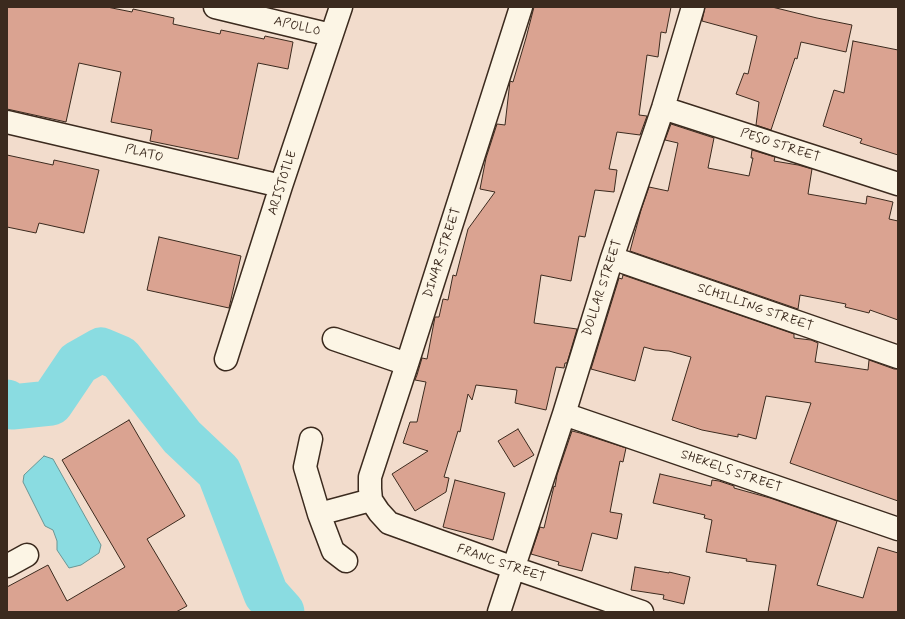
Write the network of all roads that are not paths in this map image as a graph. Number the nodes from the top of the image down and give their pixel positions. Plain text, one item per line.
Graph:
1 (215, 7) edge
2 (340, 7) edge
3 (521, 7) edge
4 (693, 7) edge
5 (331, 36) junction
6 (663, 108) junction
7 (7, 122) edge
8 (898, 184) edge
9 (282, 186) junction
10 (612, 258) junction
11 (334, 339) dead end
12 (898, 357) edge
13 (226, 359) dead end
14 (407, 364) junction
15 (564, 414) junction
16 (312, 439) dead end
17 (371, 500) junction
18 (318, 514) junction
19 (898, 529) edge
20 (26, 555) dead end
21 (346, 561) dead end
22 (7, 566) edge
23 (514, 568) junction
24 (499, 612) edge
25 (642, 612) edge

1 - 5 street, APOLLO
2 - 5 street, ARISTOTLE
3 - 14 street, DINAR STREET
4 - 6 street, DOLLAR STREET
5 - 9 street, ARISTOTLE
6 - 8 street, PESO STREET
6 - 10 street, DOLLAR STREET
7 - 9 street, PLATO
9 - 13 street, ARISTOTLE
10 - 12 street, SCHILLING STREET
10 - 15 street, DOLLAR STREET
11 - 14 street
14 - 17 street, DINAR STREET
15 - 19 street, SHEKELS STREET
15 - 23 street, DOLLAR STREET
16 - 18 street
17 - 18 street
17 - 23 street, FRANC STREET
18 - 21 street
20 - 22 street
23 - 24 street, DOLLAR STREET
23 - 25 street, FRANC STREET

